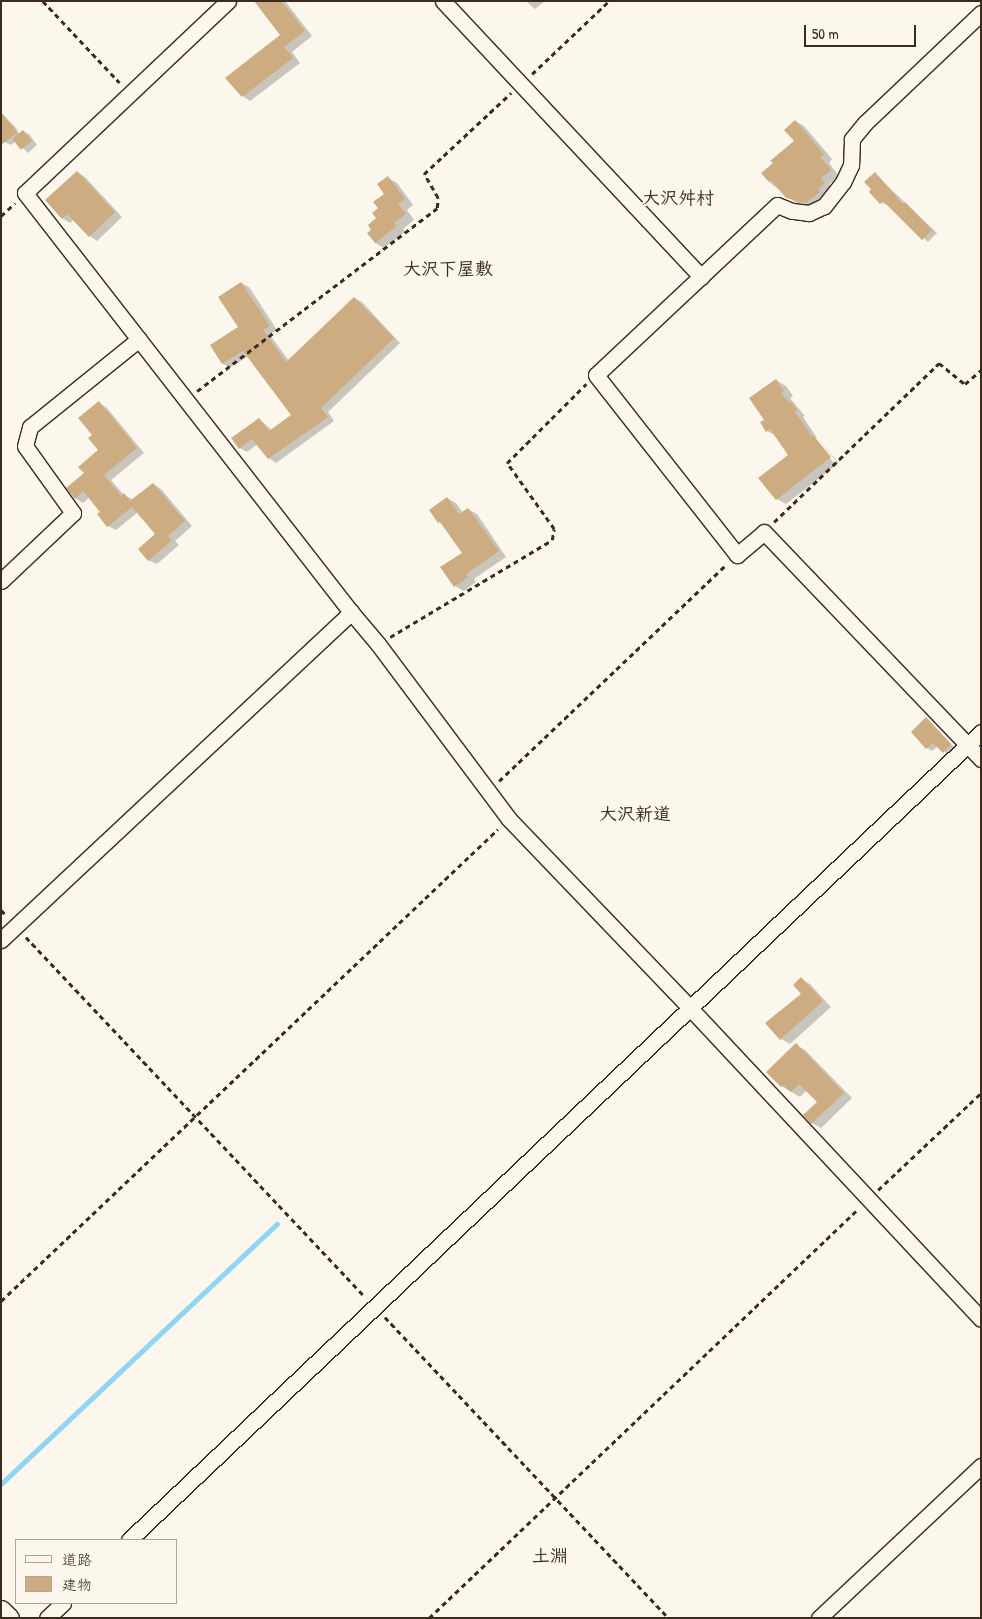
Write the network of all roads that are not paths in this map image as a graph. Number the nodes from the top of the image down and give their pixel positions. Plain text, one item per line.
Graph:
1 (228, 1) edge
2 (443, 1) edge
3 (981, 14) edge
4 (701, 276) junction
5 (139, 339) junction
6 (1, 581) edge
7 (351, 612) junction
8 (981, 732) edge
9 (967, 745) junction
10 (981, 759) edge
11 (1, 940) edge
12 (691, 1009) junction
13 (981, 1319) edge
14 (981, 1466) edge
15 (130, 1539) edge
16 (62, 1604) edge
17 (1, 1610) edge
18 (9, 1618) edge
19 (47, 1618) edge
20 (820, 1618) edge

1 - 5 street
2 - 4 street
3 - 4 street
4 - 9 street
5 - 6 street
5 - 7 street
7 - 11 street
7 - 12 street
8 - 9 street
9 - 10 street
9 - 12 street
12 - 13 street
12 - 15 street
14 - 20 street
16 - 19 street
17 - 18 street

